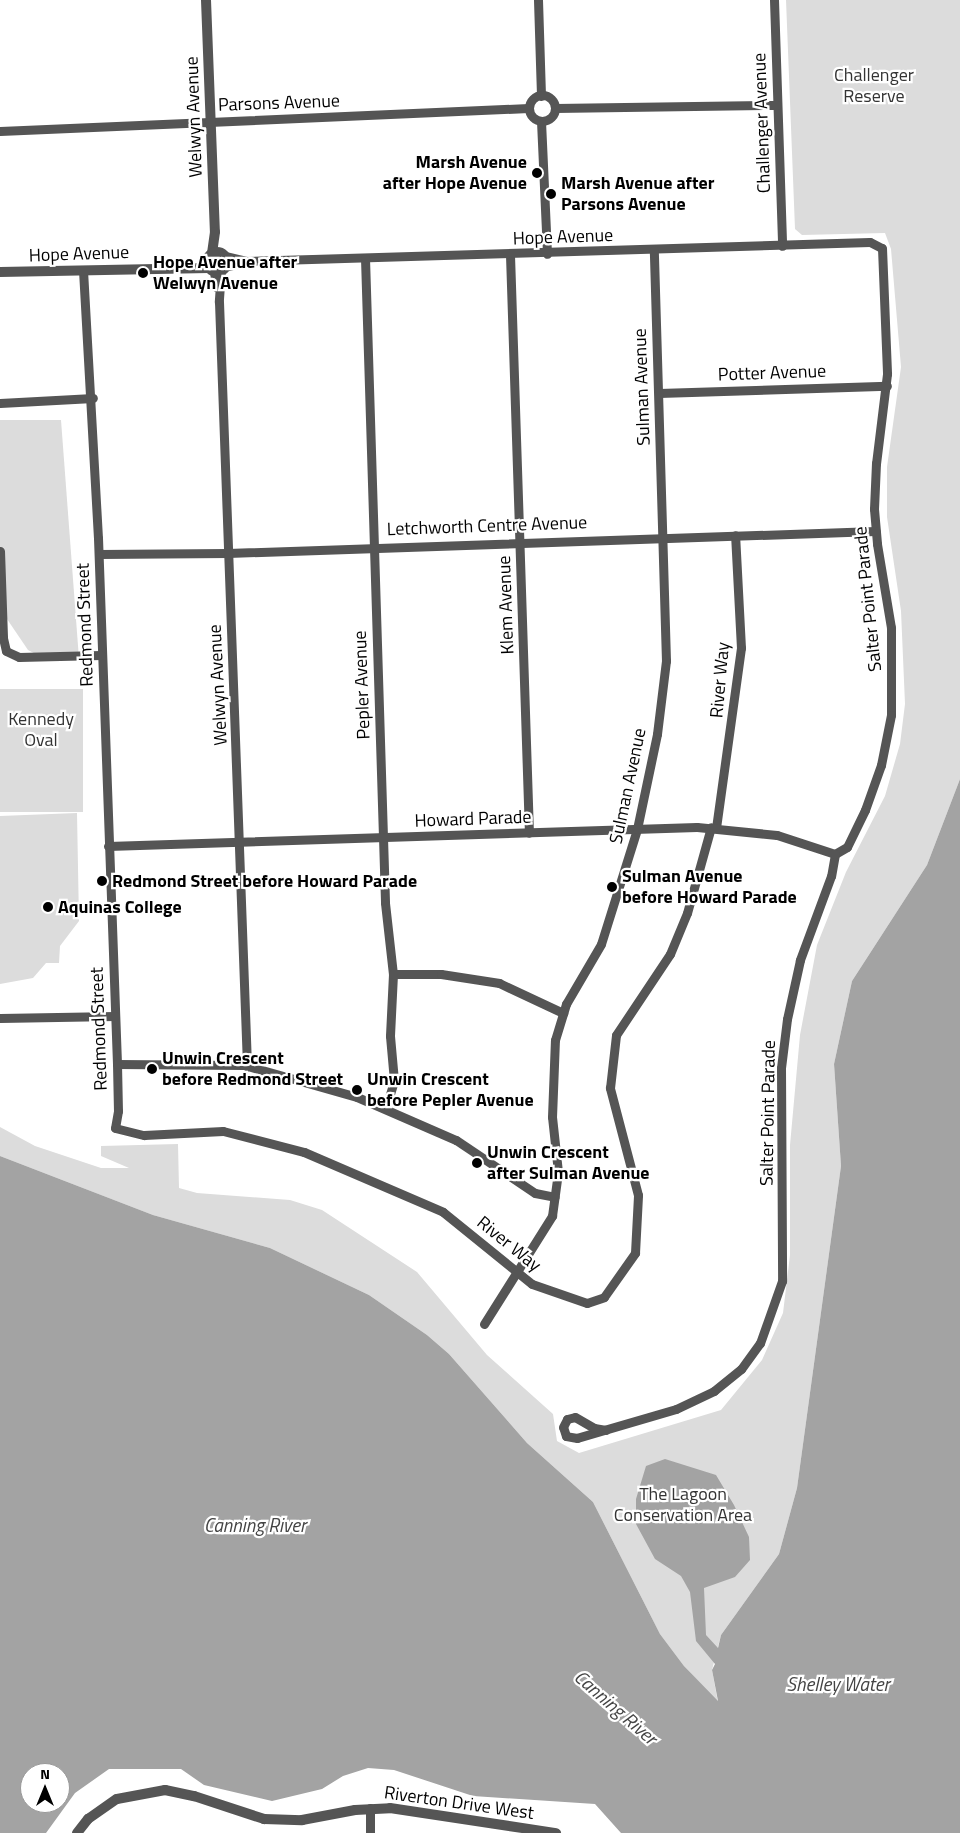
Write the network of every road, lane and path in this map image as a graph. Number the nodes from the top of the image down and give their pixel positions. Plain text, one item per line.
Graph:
1 (206, 0) edge
2 (538, 0) edge
3 (774, 0) edge
4 (541, 96) junction
5 (777, 104) junction
6 (529, 108) junction
7 (555, 108) junction
8 (541, 121) junction
9 (211, 122) junction
10 (0, 131) edge
11 (879, 244) joint
12 (782, 246) junction
13 (654, 250) junction
14 (547, 254) junction
15 (510, 255) junction
16 (366, 258) junction
17 (217, 262) junction
18 (83, 270) junction
19 (0, 272) edge
20 (887, 386) junction
21 (659, 393) junction
22 (93, 398) junction
23 (0, 403) edge
24 (876, 530) junction
25 (735, 535) junction
26 (664, 537) junction
27 (520, 541) junction
28 (373, 546) junction
29 (0, 551) edge
30 (228, 553) junction
31 (99, 554) junction
32 (102, 655) junction
33 (714, 828) junction
34 (637, 829) junction
35 (529, 833) junction
36 (384, 838) junction
37 (241, 844) junction
38 (108, 846) junction
39 (835, 854) junction
40 (393, 974) junction
41 (563, 1013) junction
42 (115, 1016) junction
43 (0, 1018) edge
44 (117, 1064) junction
45 (247, 1066) junction
46 (386, 1108) junction
47 (115, 1128) joint
48 (555, 1197) junction
49 (518, 1273) junction
50 (484, 1324) dead end
51 (606, 1430) dead end
52 (370, 1808) junction
53 (77, 1833) edge
54 (370, 1833) edge
55 (556, 1833) edge

1 - 9 street, Welwyn Avenue
2 - 4 street
3 - 5 street, Challenger Avenue
4 - 6 street
4 - 7 street
5 - 7 street
5 - 12 street, Challenger Avenue
6 - 8 street
6 - 9 street, Parsons Avenue
7 - 8 street
8 - 14 street
9 - 10 street, Parsons Avenue
9 - 17 street, Welwyn Avenue
11 - 12 street, Hope Avenue
11 - 20 street, Salter Point Parade
12 - 13 street, Hope Avenue
13 - 14 street, Hope Avenue
13 - 21 street, Sulman Avenue
14 - 15 street, Hope Avenue
15 - 16 street, Hope Avenue
15 - 27 street, Klem Avenue
16 - 17 street, Hope Avenue
16 - 28 street, Pepler Avenue
17 - 18 street, Hope Avenue
17 - 30 street, Welwyn Avenue
18 - 19 street, Hope Avenue
18 - 22 street, Redmond Street
20 - 21 street, Potter Avenue
20 - 24 street, Salter Point Parade
21 - 26 street, Sulman Avenue
22 - 23 street
22 - 31 street, Redmond Street
24 - 25 street, Letchworth Centre Avenue
24 - 39 street, Salter Point Parade
25 - 26 street, Letchworth Centre Avenue
25 - 33 street, River Way
26 - 27 street, Letchworth Centre Avenue
26 - 34 street, Sulman Avenue
27 - 28 street, Letchworth Centre Avenue
27 - 35 street, Klem Avenue
28 - 30 street, Letchworth Centre Avenue
28 - 36 street, Pepler Avenue
29 - 32 street
30 - 31 street, Letchworth Centre Avenue
30 - 37 street, Welwyn Avenue
31 - 32 street, Redmond Street
32 - 38 street, Redmond Street
33 - 34 street, Howard Parade
33 - 39 street, Howard Parade
33 - 49 street, River Way
34 - 35 street, Howard Parade
34 - 41 street, Sulman Avenue
35 - 36 street, Howard Parade
36 - 37 street, Howard Parade
36 - 40 street, Pepler Avenue
37 - 38 street, Howard Parade
37 - 45 street, Welwyn Avenue
38 - 42 street, Redmond Street
39 - 51 street, Salter Point Parade
40 - 41 street
40 - 46 street, Pepler Avenue
41 - 48 street, Sulman Avenue
42 - 43 street
42 - 44 street, Redmond Street
44 - 45 street
44 - 47 street, Redmond Street
45 - 46 street
46 - 48 street
47 - 49 street, River Way
48 - 49 street, Sulman Avenue
49 - 50 street, Sulman Avenue
52 - 53 street, Riverton Drive West
52 - 54 street
52 - 55 street, Riverton Drive West

